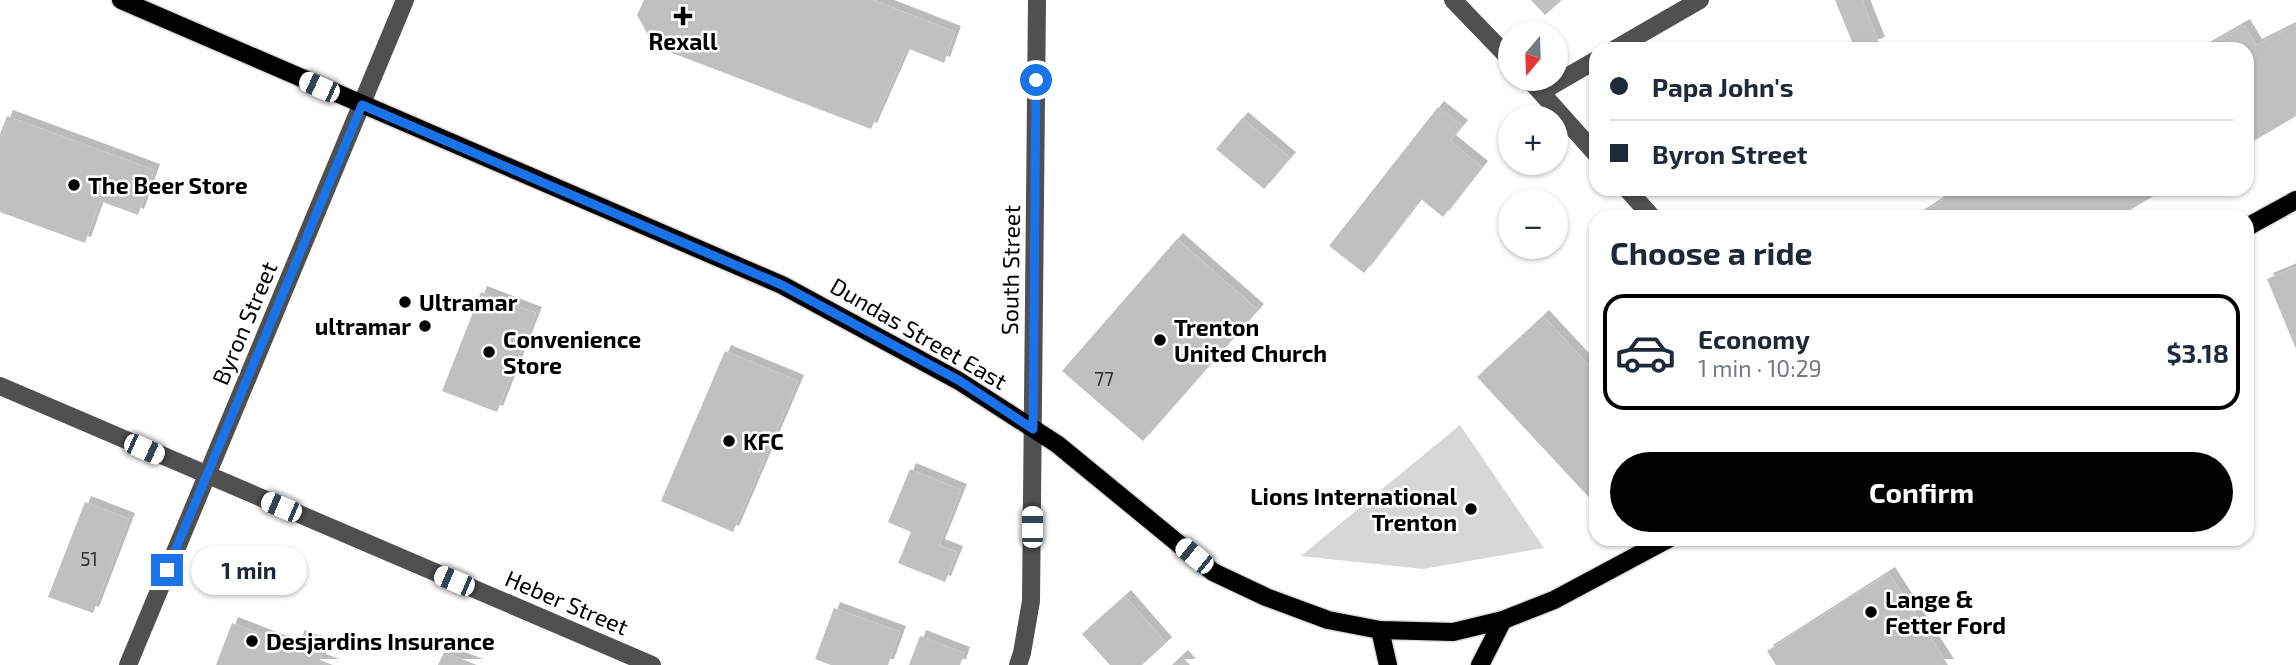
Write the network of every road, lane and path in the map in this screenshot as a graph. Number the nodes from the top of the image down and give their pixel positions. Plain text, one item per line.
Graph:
1 (121, 0) edge
2 (405, 0) edge
3 (1037, 0) edge
4 (1453, 0) edge
5 (1700, 0) edge
6 (1627, 42) edge
7 (1498, 47) edge
8 (1589, 63) edge
9 (1568, 71) edge
10 (1540, 91) edge
11 (362, 105) junction
12 (1589, 146) edge
13 (1633, 196) edge
14 (2296, 200) edge
15 (1646, 210) edge
16 (2254, 223) edge
17 (0, 386) edge
18 (1033, 429) junction
19 (207, 476) junction
20 (1655, 546) edge
21 (1503, 620) junction
22 (1380, 630) junction
23 (128, 665) edge
24 (652, 665) edge
25 (1018, 665) edge
26 (1388, 665) edge
27 (1480, 665) edge

1 - 11 main road, Dundas Street East
2 - 11 street, Byron Street
3 - 18 street, South Street
4 - 7 street
5 - 6 street
8 - 9 street
10 - 12 street
11 - 18 main road, Dundas Street East
11 - 19 street, Byron Street
13 - 15 street
14 - 16 main road
17 - 19 street, Heber Street
18 - 22 main road, Dundas Street East
18 - 25 street, South Street
19 - 23 street, Byron Street
19 - 24 street, Heber Street
20 - 21 main road, Dundas Street East
21 - 22 main road, Dundas Street East
21 - 27 main road
22 - 26 main road

